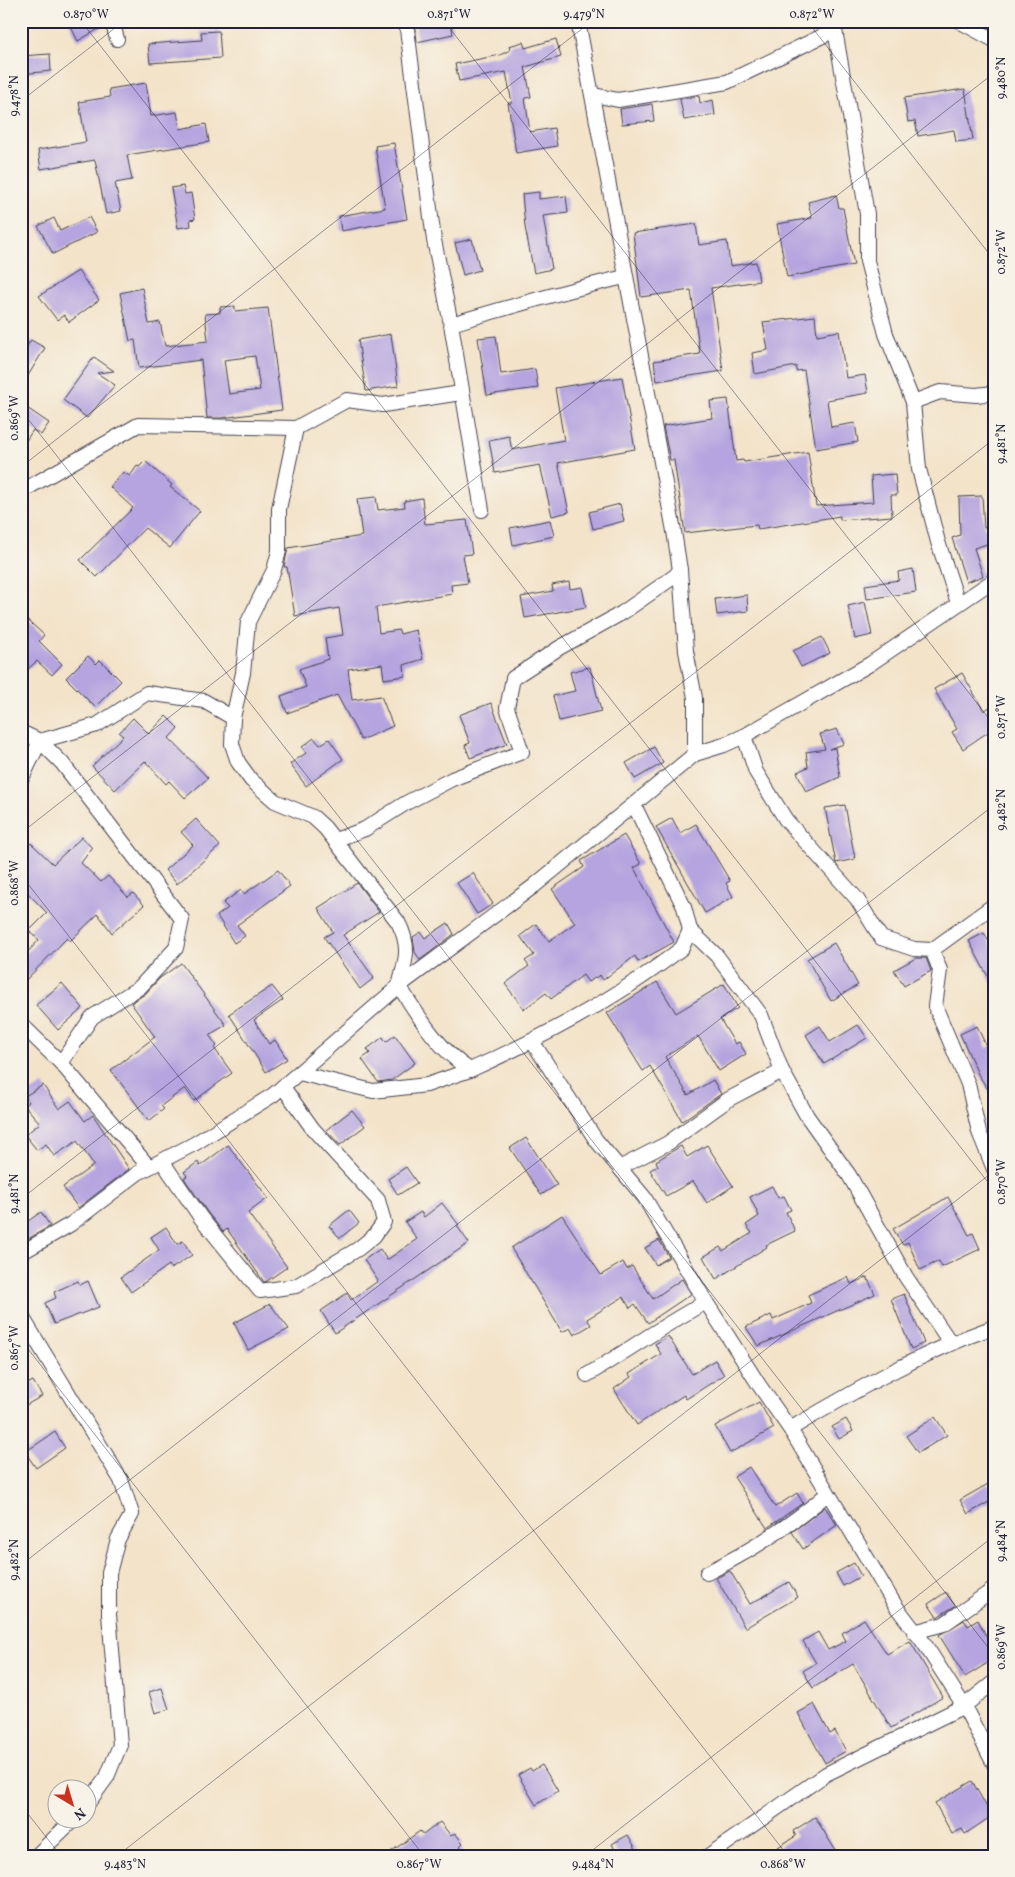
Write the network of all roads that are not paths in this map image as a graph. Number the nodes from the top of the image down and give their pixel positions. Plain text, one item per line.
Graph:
1 (112, 21) edge
2 (406, 21) edge
3 (578, 21) edge
4 (960, 21) edge
5 (834, 26) edge
6 (117, 39) dead end
7 (994, 40) edge
8 (594, 95) junction
9 (625, 277) junction
10 (451, 324) junction
11 (461, 393) junction
12 (994, 393) edge
13 (913, 402) junction
14 (296, 428) junction
15 (21, 489) edge
16 (482, 510) dead end
17 (680, 570) junction
18 (994, 580) edge
19 (958, 603) junction
20 (233, 718) junction
21 (21, 732) edge
22 (744, 736) junction
23 (40, 741) junction
24 (695, 754) junction
25 (21, 780) edge
26 (634, 806) junction
27 (334, 840) junction
28 (994, 905) edge
29 (690, 930) junction
30 (932, 950) junction
31 (399, 986) junction
32 (21, 1024) edge
33 (532, 1041) junction
34 (61, 1063) junction
35 (470, 1070) junction
36 (782, 1071) junction
37 (299, 1073) junction
38 (283, 1087) junction
39 (162, 1161) junction
40 (149, 1167) junction
41 (621, 1167) junction
42 (994, 1169) edge
43 (21, 1253) edge
44 (706, 1302) junction
45 (24, 1324) edge
46 (994, 1327) edge
47 (950, 1342) junction
48 (587, 1375) dead end
49 (790, 1429) junction
50 (827, 1494) junction
51 (707, 1573) dead end
52 (994, 1588) edge
53 (914, 1632) junction
54 (994, 1682) edge
55 (964, 1706) junction
56 (994, 1764) edge
57 (98, 1789) edge
58 (62, 1830) edge
59 (36, 1856) edge
60 (708, 1856) edge

1 - 6 street
2 - 10 street
3 - 8 street
4 - 7 street
5 - 8 street
5 - 13 street
8 - 9 street
9 - 10 street
9 - 17 street
10 - 11 street
11 - 14 street
11 - 16 street
12 - 13 street
13 - 19 street
14 - 15 street
14 - 20 street
17 - 24 street
17 - 27 street
18 - 19 street
19 - 22 street
20 - 23 street
20 - 27 street
21 - 23 street
22 - 24 street
22 - 30 street
23 - 25 street
23 - 34 street
24 - 26 street
26 - 29 street
26 - 31 street
27 - 31 street
28 - 30 street
29 - 33 street
29 - 36 street
30 - 42 street
31 - 35 street
31 - 37 street
32 - 34 street
33 - 35 street
33 - 41 street
34 - 40 street
35 - 37 street
36 - 41 street
36 - 47 street
37 - 38 street
38 - 39 street
38 - 39 street
39 - 40 street
40 - 43 street
41 - 44 street
44 - 48 street
44 - 49 street
45 - 57 street
46 - 47 street
47 - 49 street
49 - 50 street
50 - 51 street
50 - 53 street
52 - 53 street
53 - 55 street
54 - 55 street
55 - 56 street
55 - 60 street
58 - 59 street

